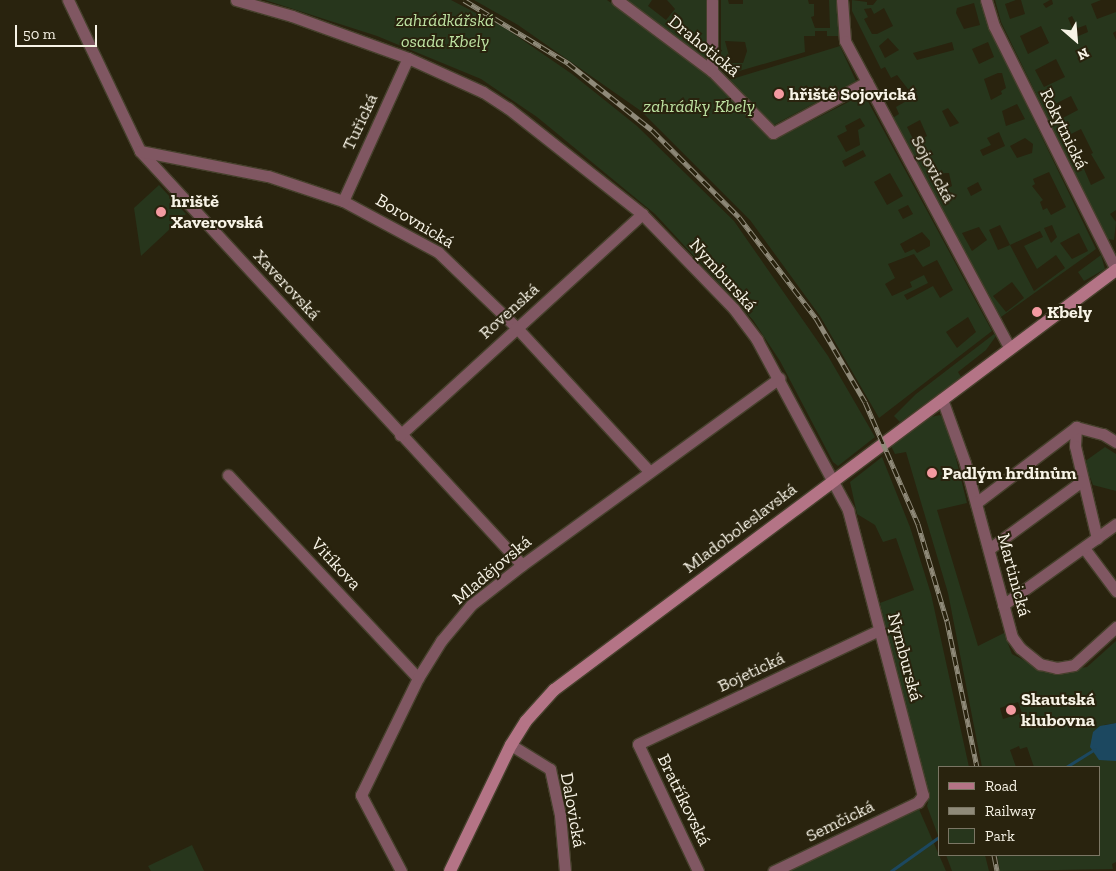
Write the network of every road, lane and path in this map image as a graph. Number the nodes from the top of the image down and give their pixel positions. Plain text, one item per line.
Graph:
1 (68, 0) edge
2 (236, 0) edge
3 (618, 0) edge
4 (712, 0) edge
5 (842, 0) edge
6 (986, 0) edge
7 (408, 58) junction
8 (712, 71) junction
9 (867, 82) junction
10 (140, 151) junction
11 (343, 201) junction
12 (642, 214) junction
13 (1116, 270) edge
14 (516, 327) junction
15 (1010, 348) junction
16 (779, 378) junction
17 (942, 399) junction
18 (1076, 427) junction
19 (400, 435) junction
20 (1116, 442) edge
21 (650, 472) junction
22 (228, 475) dead end
23 (833, 480) junction
24 (1082, 481) junction
25 (976, 503) junction
26 (1116, 524) edge
27 (1097, 538) junction
28 (1084, 548) junction
29 (989, 549) junction
30 (522, 565) junction
31 (1116, 591) edge
32 (1003, 605) junction
33 (1116, 627) edge
34 (879, 630) junction
35 (418, 678) junction
36 (638, 744) joint
37 (511, 745) junction
38 (920, 801) joint
39 (401, 871) edge
40 (450, 871) edge
41 (565, 871) edge
42 (698, 871) edge
43 (774, 871) edge

1 - 10 street, Xaverovská
2 - 7 street, Nymburská
3 - 8 street, Drahotická
4 - 8 street
5 - 9 street, Sojovická
6 - 13 street, Rokytnická
7 - 11 street, Tuřická
7 - 12 street, Nymburská
8 - 9 street, Drahotická
9 - 15 street, Sojovická
10 - 11 street, Borovnická
10 - 19 street, Xaverovská
11 - 14 street, Borovnická
12 - 14 street, Rovenská
12 - 16 street, Nymburská
13 - 15 main road, Mladoboleslavská
14 - 19 street, Rovenská
14 - 21 street, Borovnická
15 - 17 main road, Mladoboleslavská
16 - 21 street, Mladějovská
16 - 23 street, Nymburská
17 - 23 main road, Mladoboleslavská
17 - 25 street, Martinická
18 - 20 street
18 - 24 street
18 - 25 street
19 - 30 street, Xaverovská
21 - 30 street, Mladějovská
22 - 35 street, Vitíkova
23 - 34 street, Nymburská
23 - 37 main road, Mladoboleslavská
24 - 27 street
24 - 29 street
25 - 29 street, Martinická
26 - 27 street
27 - 28 street
28 - 31 street
28 - 32 street
29 - 32 street, Martinická
30 - 35 street, Mladějovská
32 - 33 street, Martinická
34 - 36 street, Bojetická
34 - 38 street, Nymburská
35 - 39 street, Mladějovská
36 - 42 street, Bratříkovská
37 - 40 main road, Mladoboleslavská
37 - 41 street, Dalovická
38 - 43 street, Semčická

